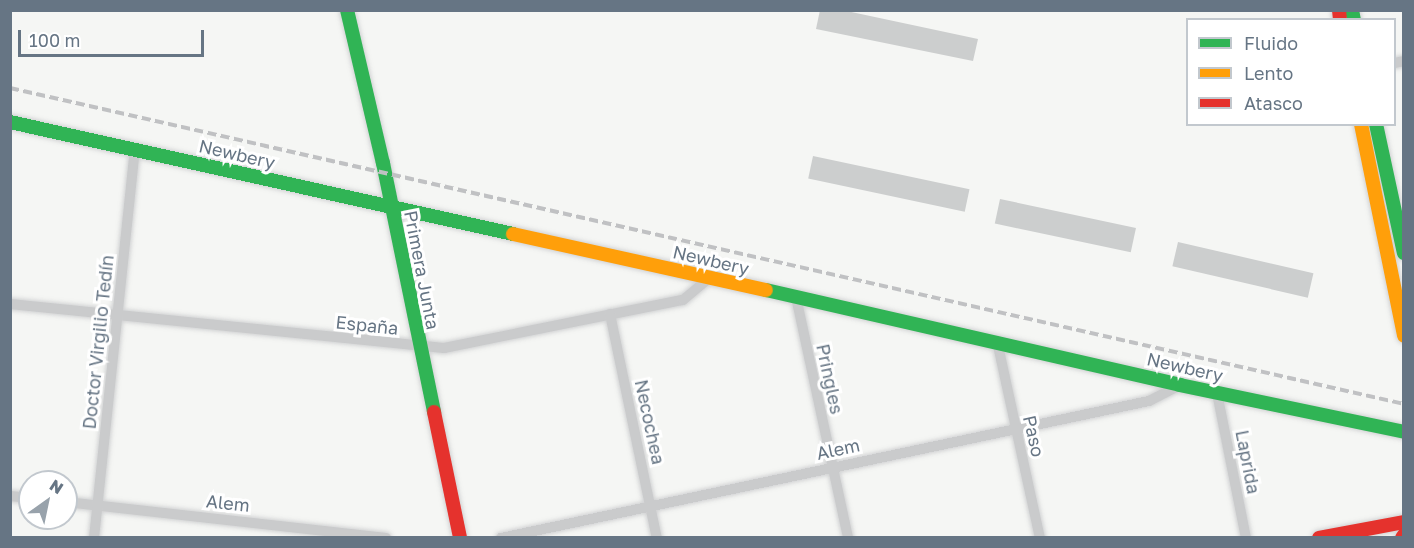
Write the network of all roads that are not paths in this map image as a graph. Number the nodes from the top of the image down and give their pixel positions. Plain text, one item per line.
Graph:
1 (348, 10) edge
2 (10, 122) edge
3 (1361, 126) edge
4 (1376, 126) edge
5 (135, 150) junction
6 (391, 207) junction
7 (1404, 253) edge
8 (709, 278) junction
9 (1399, 286) edge
10 (796, 297) junction
11 (10, 304) edge
12 (610, 314) junction
13 (117, 316) junction
14 (1404, 336) edge
15 (997, 341) junction
16 (419, 347) junction
17 (1180, 385) junction
18 (1217, 393) junction
19 (1015, 428) junction
20 (1404, 432) edge
21 (832, 467) junction
22 (78, 504) edge
23 (97, 506) junction
24 (650, 506) junction
25 (1404, 522) edge
26 (94, 537) edge
27 (386, 537) edge
28 (460, 537) edge
29 (501, 537) edge
30 (657, 537) edge
31 (848, 537) edge
32 (1040, 537) edge
33 (1246, 537) edge
34 (1319, 537) edge

1 - 6 street, Primera Junta
2 - 5 street, Newbery
3 - 9 street
4 - 7 street
5 - 6 street, Newbery
5 - 13 street, Doctor Virgilio Tedín
6 - 8 street, Newbery
6 - 16 street, Primera Junta
8 - 10 street, Newbery
8 - 12 street, España
9 - 14 street
10 - 15 street, Newbery
10 - 21 street, Pringles
11 - 13 street, España
12 - 16 street, España
12 - 24 street, Necochea
13 - 16 street, España
13 - 23 street, Doctor Virgilio Tedín
15 - 17 street, Newbery
15 - 19 street, Paso
16 - 28 street, Primera Junta
17 - 18 street, Newbery
17 - 19 street, Alem
18 - 20 street, Newbery
18 - 33 street, Laprida
19 - 21 street, Alem
19 - 32 street, Paso
21 - 24 street, Alem
21 - 31 street, Pringles
22 - 23 street, Alem
23 - 26 street, Doctor Virgilio Tedín
23 - 27 street, Alem
24 - 29 street, Alem
24 - 30 street, Necochea
25 - 34 street

